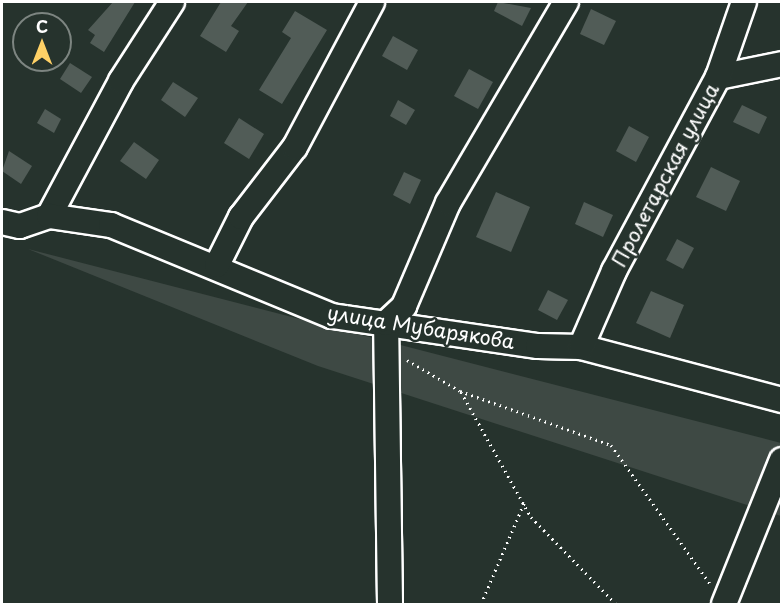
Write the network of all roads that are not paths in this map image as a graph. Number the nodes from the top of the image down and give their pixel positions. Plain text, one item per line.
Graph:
1 (172, 2) edge
2 (372, 2) edge
3 (567, 2) edge
4 (744, 2) edge
5 (782, 64) edge
6 (718, 77) junction
7 (49, 216) junction
8 (2, 222) edge
9 (217, 265) junction
10 (386, 323) junction
11 (581, 347) junction
12 (782, 400) edge
13 (782, 460) edge
14 (390, 604) edge
15 (724, 604) edge

1 - 7 street
2 - 9 street
3 - 10 street
4 - 6 street, Пролетарская улица
5 - 6 street
6 - 11 street, Пролетарская улица
7 - 8 street, улица Мубарякова
7 - 9 street, улица Мубарякова
9 - 10 street, улица Мубарякова
10 - 11 street, улица Мубарякова
10 - 14 street
11 - 12 street, улица Мубарякова
13 - 15 street

